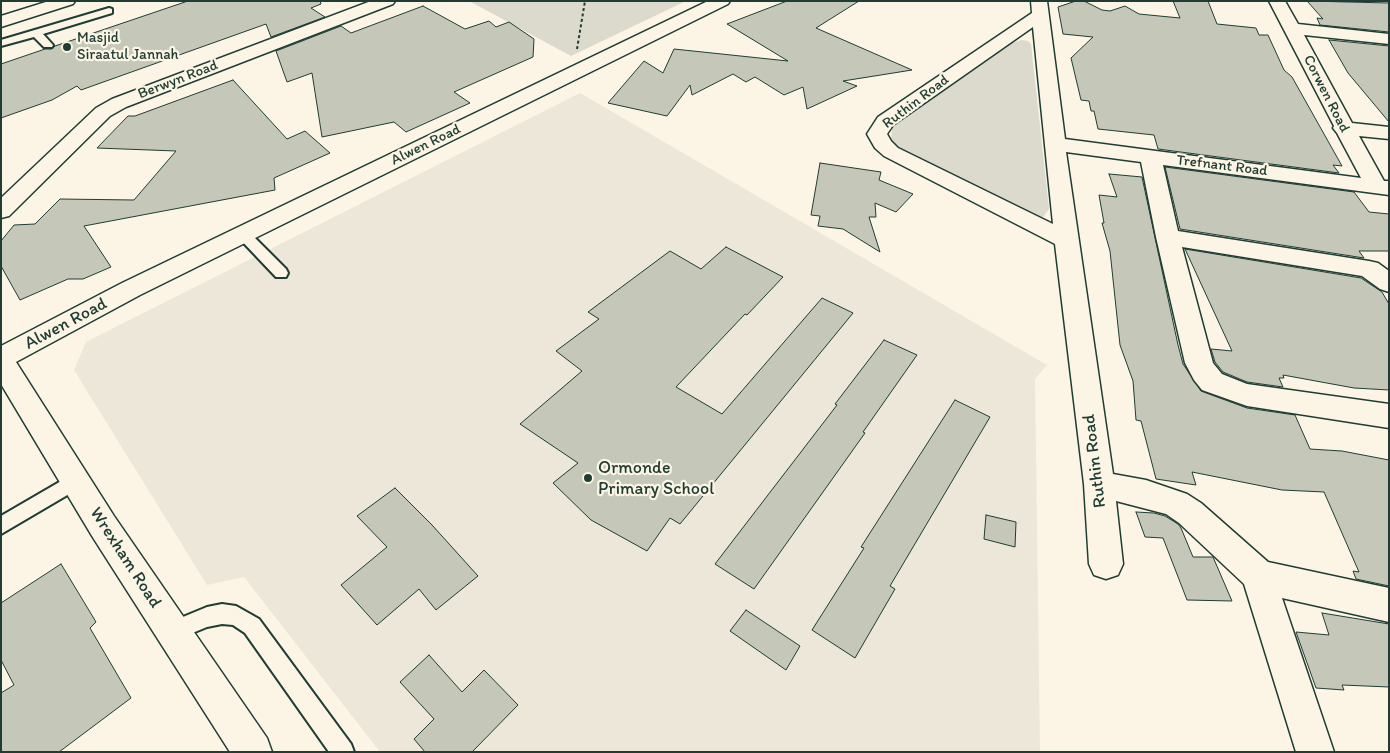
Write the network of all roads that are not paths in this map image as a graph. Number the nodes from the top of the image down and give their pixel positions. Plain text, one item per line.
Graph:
1 (387, 1) edge
2 (722, 1) edge
3 (1277, 1) edge
4 (64, 2) edge
5 (1039, 8) edge
6 (109, 11) dead end
7 (89, 16) junction
8 (73, 21) junction
9 (1, 22) edge
10 (98, 28) dead end
11 (1292, 29) junction
12 (35, 32) junction
13 (1389, 39) edge
14 (1, 43) edge
15 (48, 45) dead end
16 (1343, 128) junction
17 (1389, 133) edge
18 (1056, 144) junction
19 (1150, 157) junction
20 (1382, 187) edge
21 (1, 211) edge
22 (243, 234) junction
23 (1168, 238) junction
24 (1066, 240) junction
25 (281, 273) dead end
26 (1389, 283) edge
27 (131, 290) junction
28 (1, 346) edge
29 (1, 359) edge
30 (1389, 416) edge
31 (75, 481) junction
32 (1098, 484) junction
33 (1, 526) edge
34 (1106, 564) dead end
35 (1258, 575) junction
36 (1389, 604) edge
37 (173, 631) junction
38 (253, 752) edge
39 (342, 752) edge
40 (1315, 752) edge

1 - 21 street, Berwyn Road
2 - 22 street, Alwen Road
3 - 11 street, Corwen Road
4 - 8 lane
4 - 9 street
5 - 18 street, Ruthin Road
5 - 24 street, Ruthin Road
6 - 7 lane
7 - 8 lane
7 - 10 lane
8 - 12 lane
11 - 13 street
11 - 16 street, Corwen Road
12 - 14 lane
12 - 15 lane
16 - 17 street
16 - 20 street, Corwen Road
18 - 19 street, Trefnant Road
18 - 24 street, Ruthin Road
19 - 20 street, Trefnant Road
19 - 23 street
22 - 25 lane
22 - 27 street, Alwen Road
23 - 26 street
23 - 30 street
24 - 32 street, Ruthin Road
27 - 28 street, Alwen Road
27 - 29 street, Alwen Road
29 - 31 street, Wrexham Road
31 - 33 lane
31 - 37 street, Wrexham Road
32 - 34 street, Ruthin Road
32 - 35 street
35 - 36 street
35 - 40 street
37 - 38 street, Wrexham Road
37 - 39 lane

